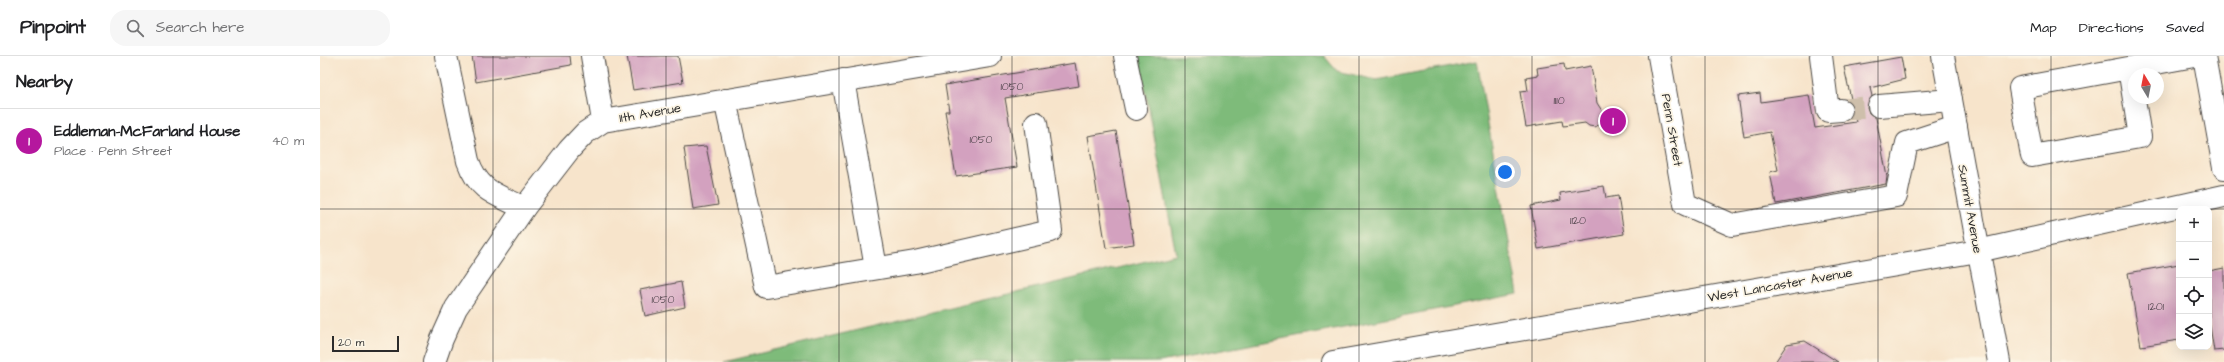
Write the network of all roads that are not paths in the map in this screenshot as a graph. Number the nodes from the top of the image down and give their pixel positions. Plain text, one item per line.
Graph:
1 (446, 56) edge
2 (592, 56) edge
3 (990, 56) edge
4 (1125, 56) edge
5 (1822, 56) edge
6 (1943, 56) edge
7 (2194, 56) edge
8 (2204, 56) edge
9 (1666, 57) edge
10 (947, 60) edge
11 (2129, 68) junction
12 (843, 80) junction
13 (725, 100) junction
14 (1951, 100) junction
15 (1879, 106) tunnel mouth
16 (1136, 109) dead end
17 (1841, 110) tunnel mouth
18 (603, 122) junction
19 (1036, 123) dead end
20 (1956, 126) junction
21 (2221, 129) edge
22 (2224, 168) edge
23 (2224, 196) edge
24 (524, 208) junction
25 (1978, 251) junction
26 (876, 268) junction
27 (434, 362) edge
28 (1333, 362) edge
29 (1999, 362) edge

1 - 24 main road
2 - 18 main road
3 - 10 main road, 11th Avenue
4 - 16 main road
5 - 17 main road
6 - 14 main road, Summit Avenue
7 - 11 main road
8 - 21 main road
9 - 20 main road, Penn Street
10 - 12 main road, 11th Avenue
11 - 11 main road
12 - 13 main road, 11th Avenue
12 - 26 main road
13 - 18 main road, 11th Avenue
13 - 26 main road
14 - 15 main road
14 - 20 main road, Summit Avenue
18 - 24 main road, 11th Avenue
19 - 26 main road
20 - 25 main road, Summit Avenue
21 - 22 main road
23 - 25 main road, West Lancaster Avenue
24 - 27 main road, 11th Avenue
25 - 28 main road, West Lancaster Avenue
25 - 29 main road, Summit Avenue

